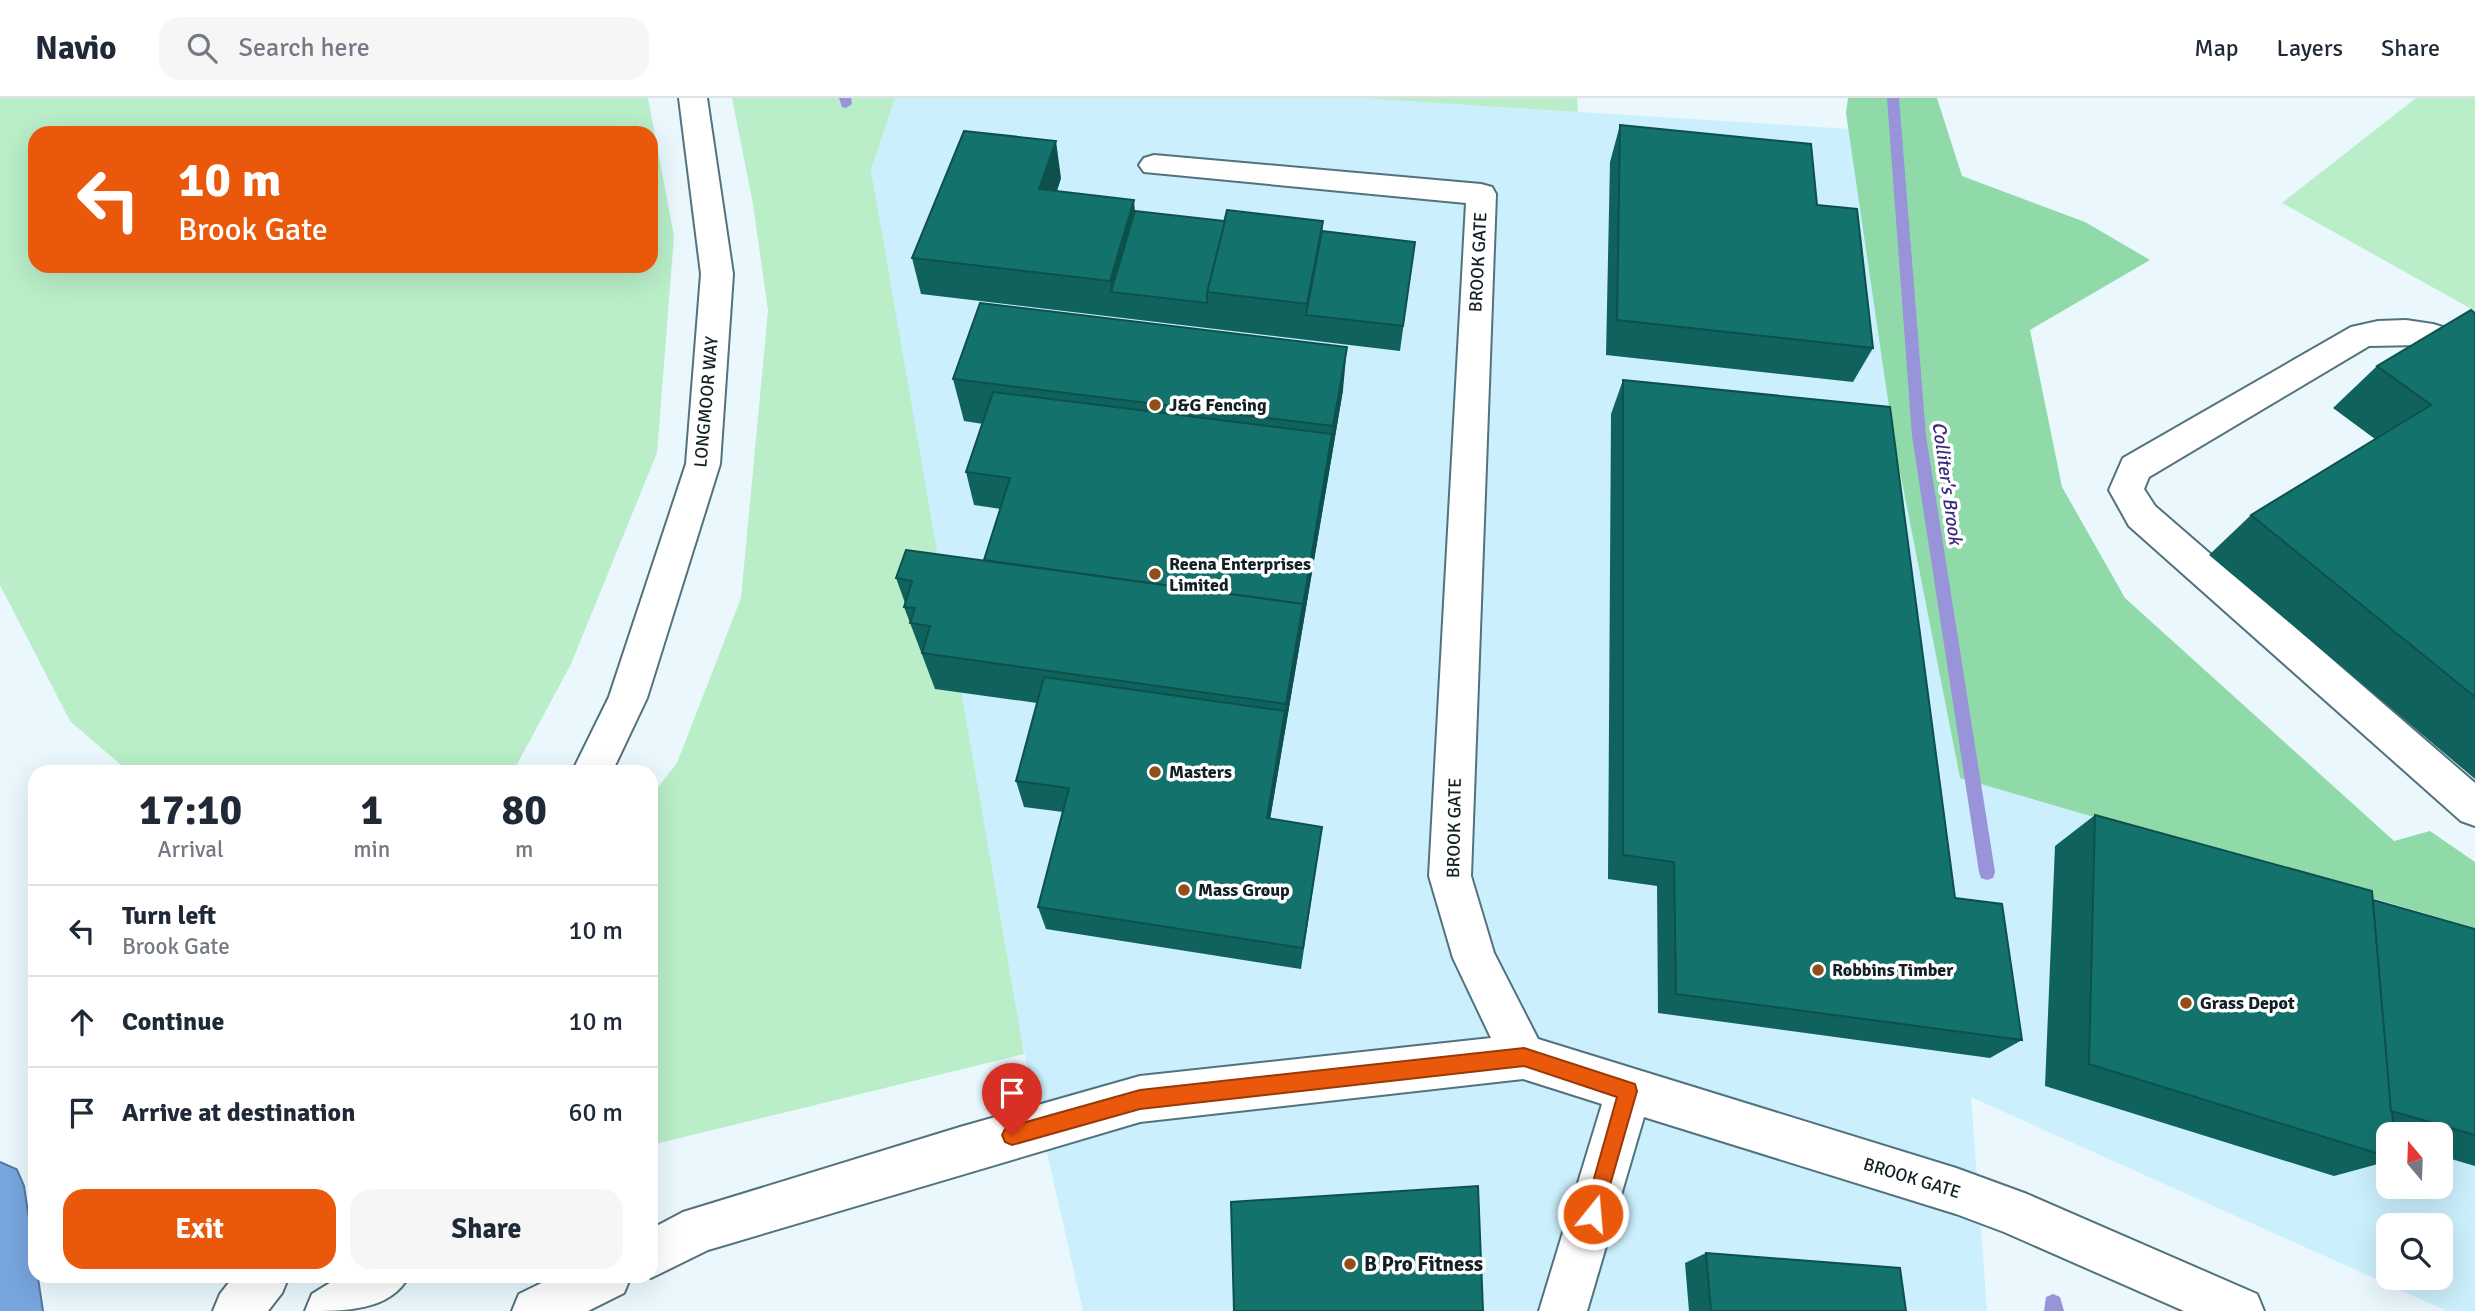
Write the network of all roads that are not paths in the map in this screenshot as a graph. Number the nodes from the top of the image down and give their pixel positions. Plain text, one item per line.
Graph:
1 (693, 98) edge
2 (1154, 166) dead end
3 (2475, 351) edge
4 (595, 765) edge
5 (2475, 808) edge
6 (1524, 1057) junction
7 (1628, 1091) junction
8 (0, 1186) edge
9 (700, 1229) junction
10 (658, 1231) edge
11 (658, 1250) edge
12 (259, 1283) edge
13 (374, 1283) edge
14 (593, 1283) edge
15 (18, 1311) edge
16 (237, 1311) edge
17 (329, 1311) edge
18 (536, 1311) edge
19 (1563, 1311) edge
20 (2240, 1311) edge

1 - 4 street, LONGMOOR WAY
2 - 6 street, BROOK GATE
3 - 5 street
6 - 7 street, BROOK GATE
6 - 9 street
7 - 19 street
7 - 20 street, BROOK GATE
8 - 15 highway
9 - 10 street
9 - 11 street
12 - 16 street
13 - 17 street
14 - 18 street

